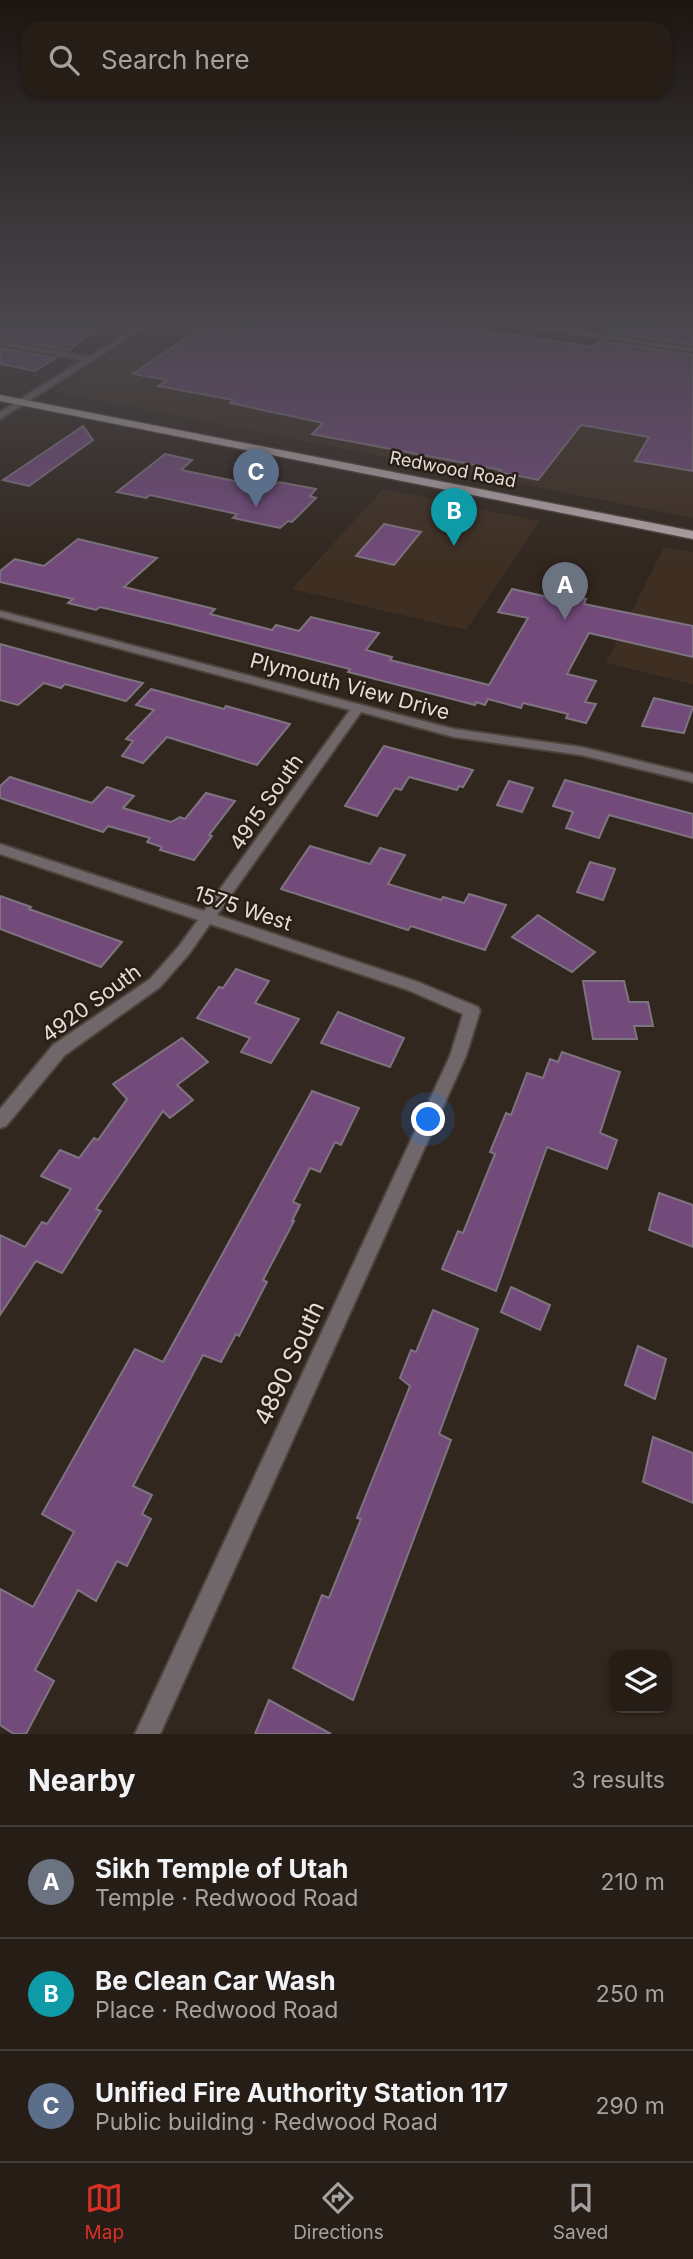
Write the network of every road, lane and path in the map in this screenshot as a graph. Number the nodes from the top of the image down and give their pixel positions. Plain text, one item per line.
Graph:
1 (22, 402) joint
2 (0, 416) edge
3 (693, 535) edge
4 (0, 614) edge
5 (358, 709) junction
6 (693, 778) edge
7 (0, 849) edge
8 (208, 919) junction
9 (472, 1012) joint
10 (0, 1121) edge
11 (147, 1734) edge

1 - 2 street
1 - 3 main road, Redwood Road
4 - 5 street, Plymouth View Drive
5 - 6 street, Plymouth View Drive
5 - 8 street, 4915 South
7 - 8 street, 1575 West
8 - 9 street, 1575 West
8 - 10 street, 4920 South
9 - 11 street, 4890 South

